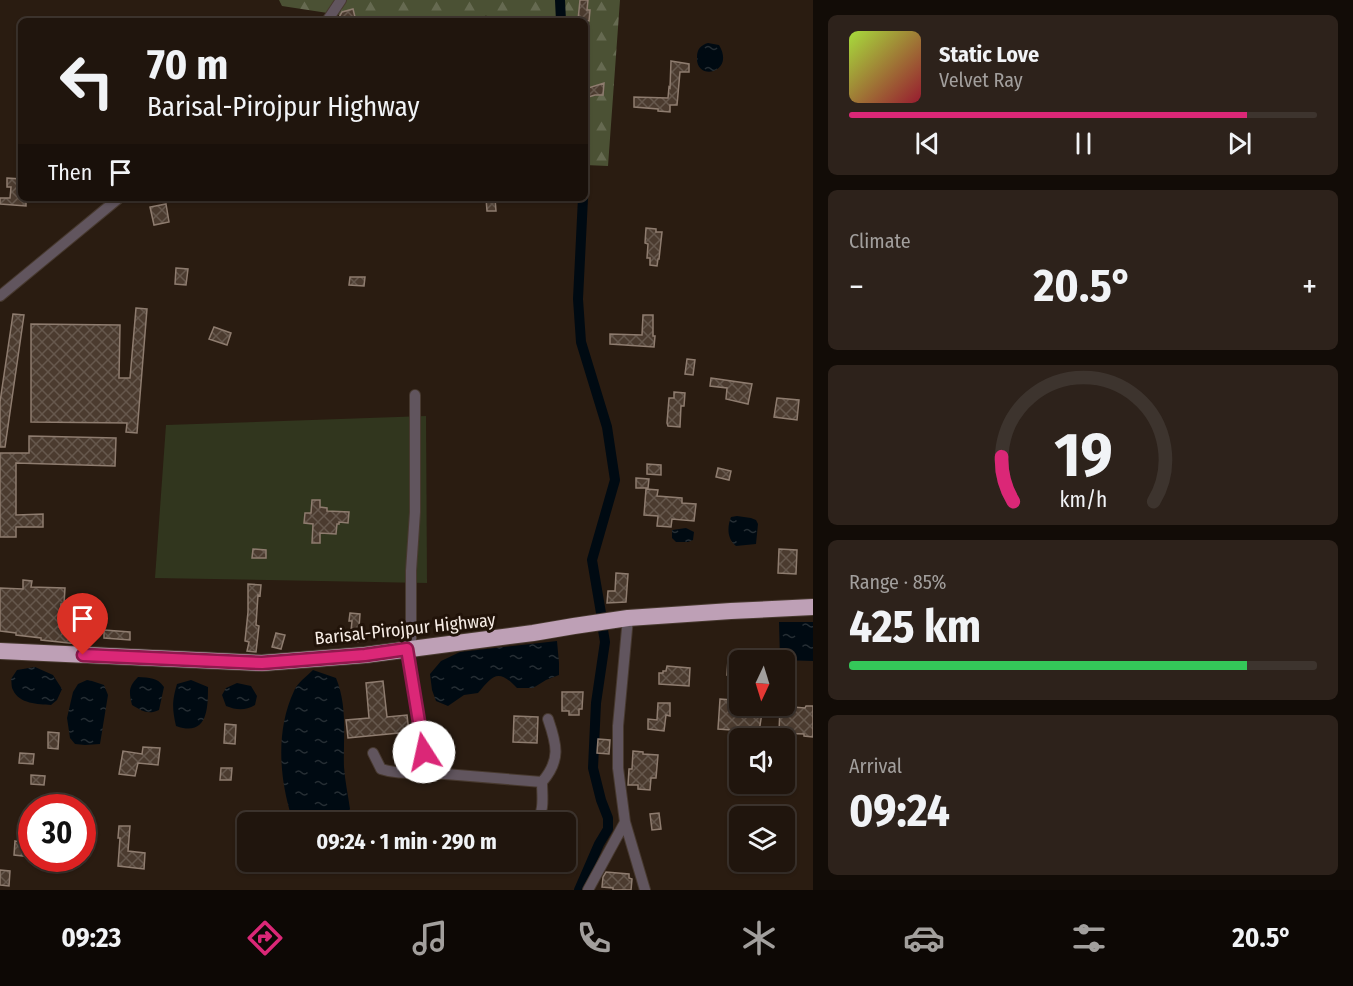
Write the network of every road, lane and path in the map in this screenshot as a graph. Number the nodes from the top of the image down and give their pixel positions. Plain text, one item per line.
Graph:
1 (341, 0) edge
2 (329, 18) edge
3 (115, 201) edge
4 (0, 296) edge
5 (415, 394) dead end
6 (813, 607) edge
7 (628, 618) junction
8 (409, 649) junction
9 (0, 651) edge
10 (548, 719) dead end
11 (373, 753) dead end
12 (428, 773) junction
13 (542, 782) junction
14 (541, 812) edge
15 (625, 822) junction
16 (588, 890) edge
17 (645, 890) edge

1 - 2 street
3 - 4 street
5 - 8 street
6 - 7 highway, Barisal-Pirojpur Highway
7 - 8 highway, Barisal-Pirojpur Highway
7 - 15 street
8 - 9 highway, Barisal-Pirojpur Highway
8 - 12 street
10 - 13 street
11 - 12 street
12 - 13 street
13 - 14 street
15 - 16 street
15 - 17 street

